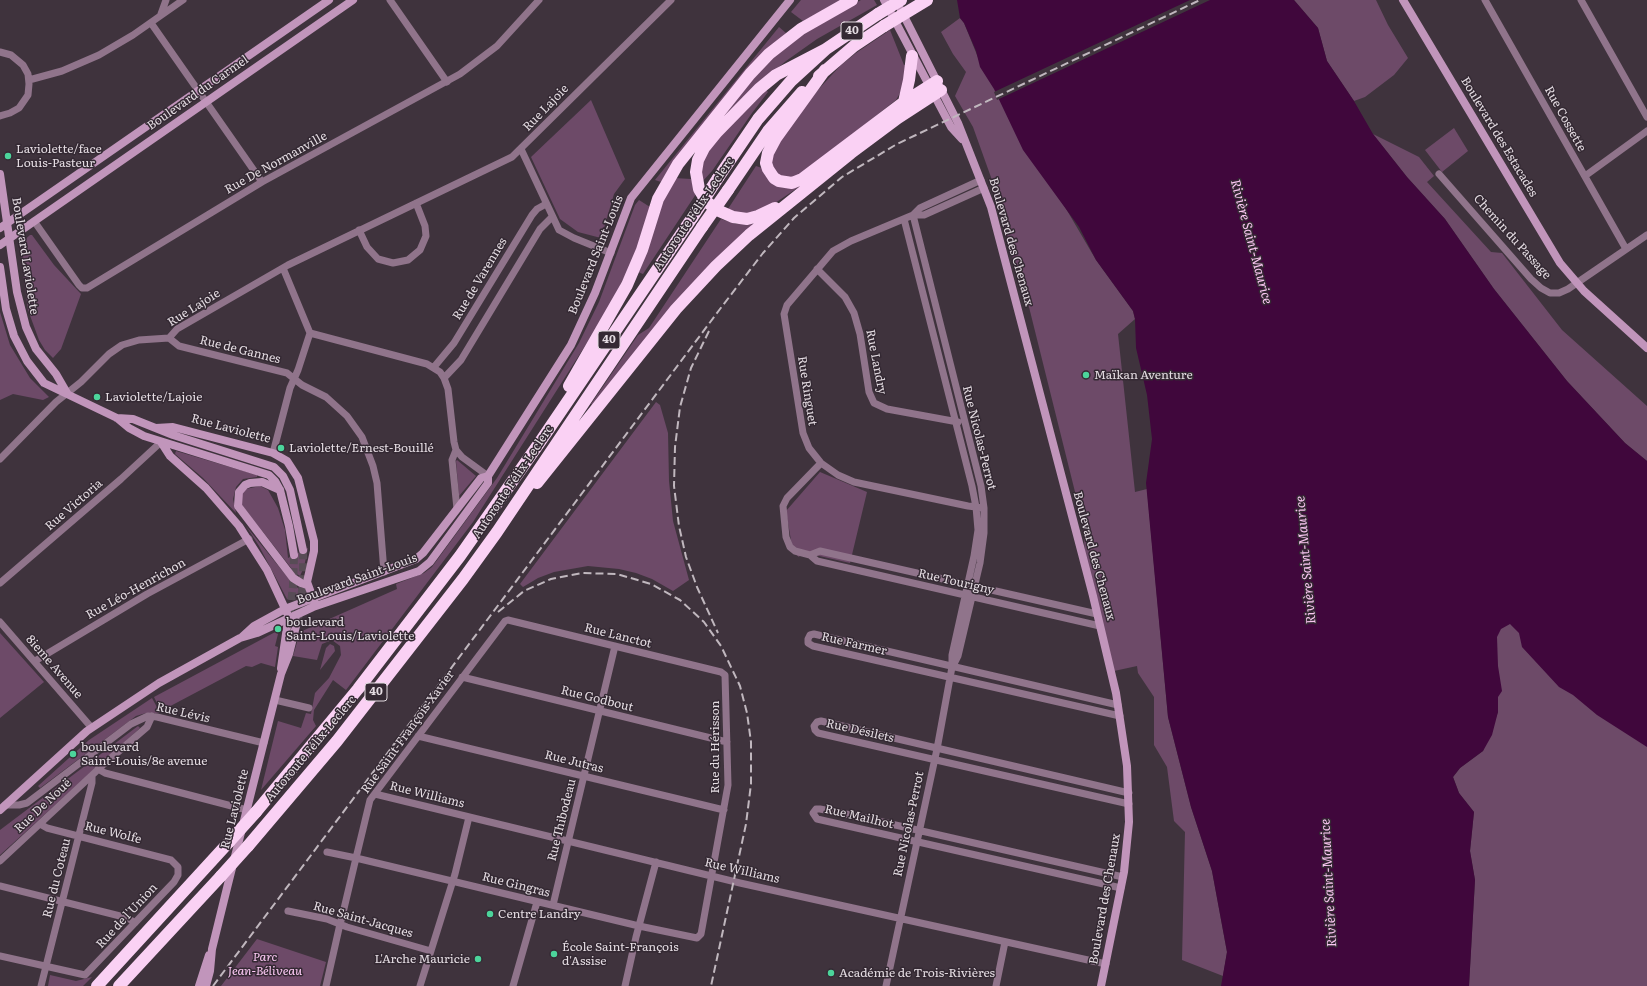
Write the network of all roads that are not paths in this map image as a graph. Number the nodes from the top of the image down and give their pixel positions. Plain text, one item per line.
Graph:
1 (166, 0) edge
2 (183, 0) edge
3 (329, 0) edge
4 (353, 0) edge
5 (390, 0) edge
6 (539, 0) edge
7 (671, 0) edge
8 (790, 0) edge
9 (852, 0) edge
10 (884, 0) edge
11 (896, 0) edge
12 (901, 0) edge
13 (927, 0) edge
14 (1403, 0) edge
15 (1486, 0) edge
16 (1581, 0) edge
17 (158, 18) junction
18 (151, 23) junction
19 (283, 32) junction
20 (291, 43) junction
21 (826, 49) junction
22 (0, 52) edge
23 (912, 56) junction
24 (825, 70) junction
25 (29, 80) junction
26 (447, 82) junction
27 (935, 88) junction
28 (198, 90) junction
29 (206, 102) junction
30 (904, 102) junction
31 (0, 116) edge
32 (1647, 117) edge
33 (1647, 131) edge
34 (520, 149) junction
35 (111, 150) junction
36 (119, 162) junction
37 (0, 174) edge
38 (1439, 174) dead end
39 (1585, 176) junction
40 (262, 182) junction
41 (983, 184) junction
42 (803, 191) junction
43 (416, 203) junction
44 (546, 204) junction
45 (913, 215) junction
46 (552, 217) junction
47 (904, 219) junction
48 (34, 221) junction
49 (7, 222) junction
50 (0, 228) edge
51 (359, 230) junction
52 (1647, 235) edge
53 (10, 239) junction
54 (0, 245) edge
55 (1626, 249) junction
56 (611, 253) junction
57 (0, 267) edge
58 (283, 268) junction
59 (817, 269) junction
60 (1577, 284) junction
61 (310, 333) junction
62 (169, 338) junction
63 (1647, 348) edge
64 (434, 367) junction
65 (444, 378) junction
66 (294, 379) junction
67 (67, 393) junction
68 (118, 418) junction
69 (956, 422) junction
70 (964, 423) junction
71 (156, 428) junction
72 (161, 442) junction
73 (456, 450) junction
74 (273, 453) junction
75 (0, 459) edge
76 (526, 462) junction
77 (821, 463) junction
78 (488, 476) junction
79 (280, 490) junction
80 (980, 507) junction
81 (456, 509) junction
82 (497, 532) junction
83 (249, 539) junction
84 (303, 550) tunnel mouth
85 (810, 555) junction
86 (294, 556) tunnel mouth
87 (384, 572) junction
88 (0, 583) edge
89 (307, 585) junction
90 (972, 585) junction
91 (969, 596) junction
92 (313, 597) junction
93 (316, 606) junction
94 (285, 609) junction
95 (1097, 614) junction
96 (289, 618) junction
97 (507, 620) joint
98 (0, 622) edge
99 (297, 622) tunnel mouth
100 (1100, 626) junction
101 (287, 627) dead end
102 (240, 638) junction
103 (615, 646) junction
104 (35, 662) junction
105 (952, 667) junction
106 (281, 674) junction
107 (724, 674) joint
108 (462, 677) junction
109 (950, 677) junction
110 (275, 700) junction
111 (1118, 705) junction
112 (309, 708) dead end
113 (600, 711) junction
114 (152, 716) junction
115 (1120, 716) junction
116 (91, 727) junction
117 (418, 736) junction
118 (727, 742) junction
119 (264, 744) junction
120 (937, 749) junction
121 (934, 760) junction
122 (98, 769) junction
123 (92, 776) junction
124 (584, 776) junction
125 (1129, 793) junction
126 (375, 794) junction
127 (1129, 804) junction
128 (3, 807) edge
129 (724, 810) junction
130 (251, 811) junction
131 (469, 817) junction
132 (40, 824) junction
133 (919, 831) junction
134 (79, 836) junction
135 (568, 841) junction
136 (916, 841) junction
137 (327, 852) dead end
138 (356, 858) junction
139 (0, 861) edge
140 (656, 862) junction
141 (178, 868) joint
142 (712, 876) junction
143 (1123, 877) junction
144 (453, 881) junction
145 (0, 886) edge
146 (1121, 888) junction
147 (62, 902) junction
148 (537, 902) junction
149 (553, 905) junction
150 (288, 911) dead end
151 (900, 919) junction
152 (135, 923) junction
153 (340, 924) junction
154 (639, 926) junction
155 (698, 938) joint
156 (1006, 942) junction
157 (212, 949) junction
158 (431, 951) junction
159 (0, 956) edge
160 (1106, 964) junction
161 (46, 967) junction
162 (41, 986) edge
163 (97, 986) edge
164 (118, 986) edge
165 (199, 986) edge
166 (206, 986) edge
167 (326, 986) edge
168 (420, 986) edge
169 (513, 986) edge
170 (625, 986) edge
171 (886, 986) edge
172 (996, 986) edge
173 (1101, 986) edge

1 - 17 street
2 - 17 street
3 - 19 street, Boulevard du Carmel
4 - 20 street, Boulevard du Carmel
5 - 26 street
6 - 26 street, Rue De Normanville
7 - 34 street, Rue Lajoie
8 - 56 street, Boulevard Saint-Louis
9 - 76 highway
10 - 23 street, Boulevard des Chenaux
11 - 27 street, Boulevard des Chenaux
12 - 21 highway, Autoroute Félix-Leclerc / 40, bridge
13 - 24 highway, Autoroute Félix-Leclerc / 40, bridge
14 - 60 street, Boulevard des Estacades
15 - 39 street, Rue Cossette
16 - 32 street
17 - 18 street
18 - 25 street
18 - 28 street
19 - 20 street
19 - 28 street, Boulevard du Carmel
20 - 29 street, Boulevard du Carmel
21 - 42 highway
21 - 76 highway, Autoroute Félix-Leclerc / 40, bridge
22 - 25 street
23 - 27 street, Boulevard des Chenaux
23 - 30 highway
24 - 30 highway
24 - 82 highway, Autoroute Félix-Leclerc / 40, bridge
25 - 31 street
26 - 40 street, Rue De Normanville
27 - 30 highway
27 - 41 street, Boulevard des Chenaux
27 - 42 highway
28 - 29 street
28 - 35 street, Boulevard du Carmel
29 - 36 street, Boulevard du Carmel
29 - 40 street
33 - 39 street
34 - 43 street, Rue Lajoie
34 - 44 street
35 - 36 street
35 - 49 street, Boulevard du Carmel
36 - 48 street, Boulevard du Carmel
37 - 49 street, Boulevard Laviolette
38 - 60 street, Chemin du Passage
39 - 55 street, Rue Cossette
40 - 48 street, Rue De Normanville
41 - 45 street, Rue Ringuet
41 - 95 street, Boulevard des Chenaux
42 - 82 highway
43 - 51 street, Rue Lajoie
43 - 51 street
44 - 46 street
44 - 64 street, Rue de Varennes
45 - 47 street, Rue Ringuet
45 - 70 street, Rue Nicolas-Perrot
46 - 56 street
46 - 65 street, Rue de Varennes
47 - 59 street, Rue Ringuet
47 - 69 street, Rue Nicolas-Perrot
48 - 53 street, Boulevard du Carmel
49 - 50 street, Boulevard du Carmel
49 - 53 street, Boulevard Laviolette
51 - 58 street, Rue Lajoie
52 - 55 street, Chemin du Passage
53 - 54 street, Boulevard du Carmel
53 - 67 street, Boulevard Laviolette
55 - 60 street, Chemin du Passage
56 - 78 street, Boulevard Saint-Louis
57 - 67 street
58 - 61 street
58 - 62 street, Rue Lajoie
59 - 69 street, Rue Landry
59 - 77 street, Rue Ringuet
60 - 63 street
61 - 64 street
61 - 66 street
62 - 66 street, Rue de Gannes
62 - 67 street, Rue Lajoie
64 - 65 street
65 - 73 street
66 - 74 street
66 - 87 street, Rue de Gannes
67 - 68 street, Rue Laviolette
67 - 75 street, Rue Lajoie
68 - 71 street, Rue Laviolette
68 - 72 street, Rue Laviolette
69 - 70 street, Rue Landry
69 - 80 street, Rue Nicolas-Perrot
70 - 80 street, Rue Nicolas-Perrot
71 - 74 street, Rue Laviolette
71 - 84 street, Rue Laviolette
72 - 79 street, Rue Laviolette
72 - 83 street
72 - 88 street, Rue Victoria
73 - 78 street
73 - 81 street
74 - 89 street, Rue Laviolette
76 - 130 highway, Autoroute Félix-Leclerc / 40
77 - 80 street, Rue Ringuet
77 - 85 street, Rue Tourigny
78 - 81 street, Boulevard Saint-Louis
78 - 93 street, Boulevard Saint-Louis
79 - 86 street, Rue Laviolette
79 - 89 street
80 - 90 street, Rue Nicolas-Perrot
81 - 87 street, Boulevard Saint-Louis
82 - 164 highway, Autoroute Félix-Leclerc / 40, bridge
83 - 94 street
83 - 104 street, Rue Léo-Henrichon
85 - 90 street, Rue Tourigny
85 - 91 street, Rue Tourigny
87 - 92 street, Boulevard Saint-Louis
89 - 92 street
90 - 91 street, Rue Nicolas-Perrot
90 - 95 street, Rue Tourigny
91 - 100 street, Rue Tourigny
91 - 105 street, Rue Nicolas-Perrot
92 - 93 street
92 - 94 street, Boulevard Saint-Louis
93 - 96 street, Boulevard Saint-Louis
94 - 96 street
94 - 102 street, Boulevard Saint-Louis
95 - 100 street, Boulevard des Chenaux
96 - 102 street, Boulevard Saint-Louis
97 - 103 street, Rue Lanctot
97 - 108 street, Rue Saint-François-Xavier
98 - 104 street, 8ieme Avenue
99 - 106 street, Rue Laviolette
100 - 111 street, Boulevard des Chenaux
101 - 106 street, Rue Laviolette
102 - 116 street, Boulevard Saint-Louis
103 - 107 street, Rue Lanctot
103 - 113 street, Rue Thibodeau
104 - 116 street, 8ieme Avenue
105 - 109 street, Rue Nicolas-Perrot
105 - 109 street, Rue Farmer
105 - 111 street, Rue Farmer
106 - 110 street, Rue Laviolette
107 - 118 street, Rue du Hérisson
108 - 113 street, Rue Godbout
108 - 117 street, Rue Saint-François-Xavier
109 - 115 street, Rue Farmer
109 - 120 street, Rue Nicolas-Perrot
110 - 112 street
110 - 119 street, Rue Laviolette
111 - 115 street, Boulevard des Chenaux
113 - 118 street, Rue Godbout
113 - 124 street, Rue Thibodeau
114 - 119 street, Rue Lévis
114 - 122 street, Rue De Nouë
114 - 128 street, Rue Lévis
115 - 125 street, Boulevard des Chenaux
116 - 128 street, Boulevard Saint-Louis
117 - 124 street, Rue Jutras
117 - 126 street, Rue Saint-François-Xavier
118 - 129 street, Rue du Hérisson
119 - 130 street, Rue Laviolette
120 - 121 street, Rue Nicolas-Perrot
120 - 121 street, Rue Désilets
120 - 125 street, Rue Désilets
121 - 127 street, Rue Désilets
121 - 133 street, Rue Nicolas-Perrot
122 - 123 street, Rue De Nouë
122 - 130 street
123 - 132 street, Rue De Nouë
123 - 134 street, Rue du Coteau
124 - 129 street, Rue Jutras
124 - 135 street, Rue Thibodeau
125 - 127 street, Boulevard des Chenaux
126 - 131 street, Rue Williams
126 - 138 street, Rue Saint-François-Xavier
127 - 143 street, Boulevard des Chenaux
129 - 142 street, Rue du Hérisson
130 - 157 street, Rue Laviolette
130 - 163 highway, Autoroute Félix-Leclerc / 40, bridge
131 - 135 street, Rue Williams
131 - 144 street
132 - 134 street, Rue Wolfe
132 - 139 street, Rue De Nouë
133 - 136 street, Rue Nicolas-Perrot
133 - 136 street, Rue Mailhot
133 - 143 street, Rue Mailhot
134 - 141 street, Rue Wolfe
134 - 147 street, Rue du Coteau
135 - 140 street, Rue Williams
135 - 149 street, Rue Thibodeau
136 - 146 street, Rue Mailhot
136 - 151 street, Rue Nicolas-Perrot
137 - 138 street, Rue Gingras
138 - 144 street, Rue Gingras
138 - 153 street, Rue Saint-François-Xavier
140 - 142 street, Rue Williams
140 - 154 street
141 - 152 street, Rue de l'Union
142 - 151 street, Rue Williams
142 - 155 street, Rue du Hérisson
143 - 146 street, Boulevard des Chenaux
144 - 148 street, Rue Gingras
144 - 158 street
145 - 147 street
146 - 160 street, Boulevard des Chenaux
147 - 152 street
147 - 161 street, Rue du Coteau
148 - 149 street, Rue Gingras
148 - 169 street
149 - 154 street, Rue Gingras
150 - 153 street, Rue Saint-Jacques
151 - 156 street, Rue Williams
151 - 171 street, Rue Nicolas-Perrot
152 - 161 street, Rue de l'Union
153 - 158 street, Rue Saint-Jacques
153 - 167 street, Rue Saint-François-Xavier
154 - 155 street, Rue Gingras
154 - 170 street
156 - 160 street, Rue Williams
156 - 172 street
157 - 165 street, Rue Laviolette
157 - 166 street, Rue Laviolette
158 - 168 street
159 - 161 street
160 - 173 street, Boulevard des Chenaux
161 - 162 street, Rue du Coteau

